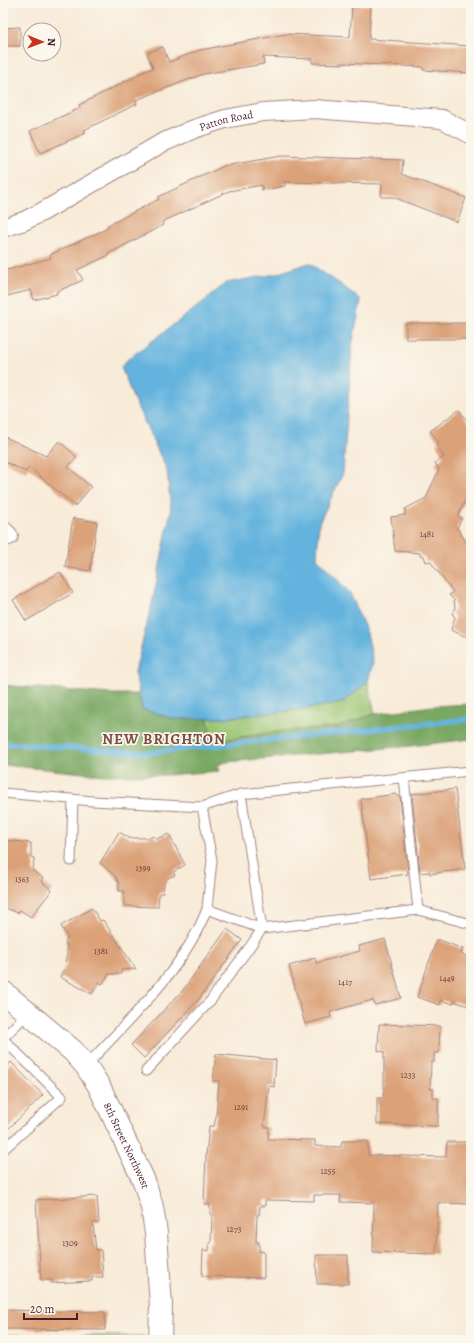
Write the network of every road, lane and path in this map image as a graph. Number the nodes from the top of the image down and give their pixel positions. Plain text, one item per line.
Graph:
1 (470, 134) dead end
2 (3, 228) edge
3 (404, 778) junction
4 (471, 778) edge
5 (3, 793) edge
6 (241, 794) junction
7 (73, 799) junction
8 (202, 807) junction
9 (71, 861) dead end
10 (207, 909) junction
11 (418, 910) junction
12 (471, 924) edge
13 (262, 928) junction
14 (3, 992) edge
15 (28, 1013) junction
16 (3, 1038) edge
17 (86, 1066) junction
18 (146, 1071) dead end
19 (3, 1150) edge
20 (160, 1340) edge

1 - 2 street, Patton Road
3 - 4 lane
3 - 6 lane
3 - 11 lane
5 - 7 lane
6 - 8 lane
6 - 13 lane
7 - 8 lane
7 - 9 lane
8 - 10 lane
10 - 13 lane
10 - 17 lane
11 - 12 lane
11 - 13 lane
13 - 18 lane
14 - 15 street, 8th Street Northwest
15 - 16 lane
15 - 17 street, 8th Street Northwest
16 - 19 lane
17 - 20 street, 8th Street Northwest

